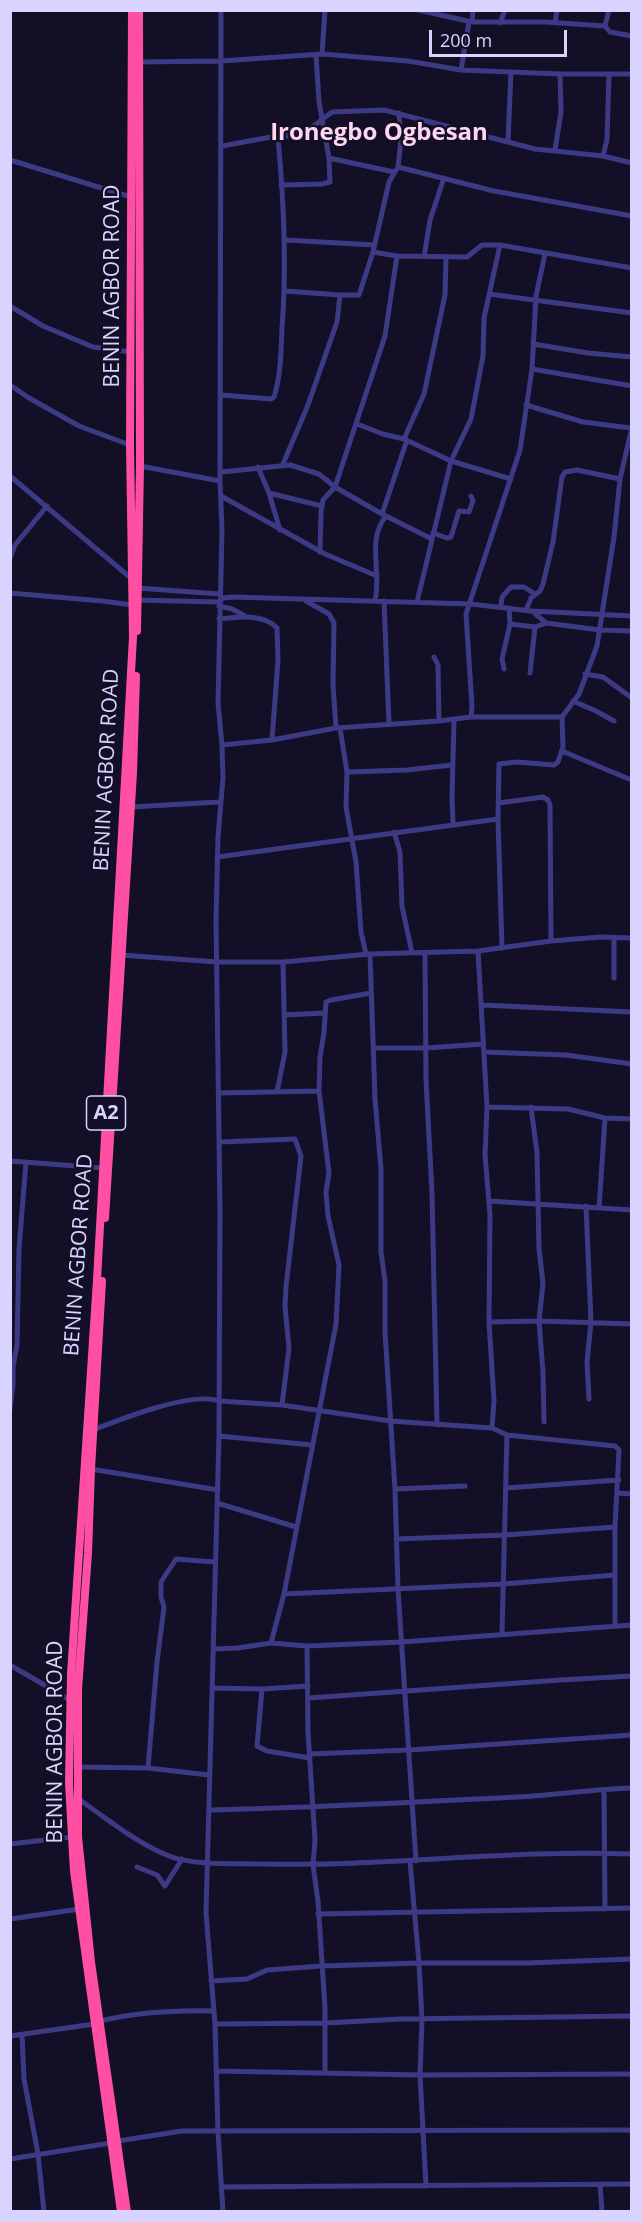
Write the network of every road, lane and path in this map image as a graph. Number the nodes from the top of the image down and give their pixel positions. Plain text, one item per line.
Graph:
1 (132, 10) edge
2 (139, 10) edge
3 (221, 10) edge
4 (325, 10) edge
5 (418, 10) edge
6 (473, 10) edge
7 (505, 10) edge
8 (557, 10) edge
9 (609, 10) edge
10 (433, 12) edge
11 (471, 22) junction
12 (500, 22) junction
13 (555, 23) junction
14 (605, 26) junction
15 (632, 36) edge
16 (319, 55) junction
17 (221, 61) junction
18 (140, 62) junction
19 (461, 70) junction
20 (511, 72) junction
21 (560, 74) junction
22 (609, 74) junction
23 (632, 74) edge
24 (399, 112) junction
25 (322, 118) junction
26 (278, 138) junction
27 (508, 142) junction
28 (222, 146) junction
29 (555, 150) junction
30 (603, 156) junction
31 (329, 158) junction
32 (10, 160) edge
33 (632, 163) edge
34 (396, 170) junction
35 (444, 178) junction
36 (281, 185) junction
37 (131, 197) junction
38 (632, 216) edge
39 (286, 240) junction
40 (374, 245) junction
41 (500, 245) junction
42 (373, 252) junction
43 (545, 254) junction
44 (396, 256) junction
45 (424, 257) junction
46 (446, 258) junction
47 (632, 268) edge
48 (285, 291) junction
49 (489, 294) junction
50 (340, 295) junction
51 (536, 300) junction
52 (10, 306) edge
53 (632, 313) edge
54 (533, 344) junction
55 (130, 352) junction
56 (632, 357) edge
57 (532, 369) junction
58 (10, 385) edge
59 (632, 386) edge
60 (221, 395) junction
61 (526, 405) junction
62 (357, 424) junction
63 (631, 428) edge
64 (406, 440) junction
65 (130, 445) junction
66 (451, 461) junction
67 (283, 464) junction
68 (140, 466) junction
69 (258, 467) junction
70 (221, 472) junction
71 (10, 476) edge
72 (620, 478) junction
73 (511, 479) junction
74 (220, 481) junction
75 (335, 487) junction
76 (269, 493) junction
77 (221, 496) junction
78 (471, 496) dead end
79 (47, 506) junction
80 (322, 506) junction
81 (384, 515) junction
82 (280, 530) junction
83 (433, 536) junction
84 (13, 543) edge
85 (320, 552) junction
86 (10, 558) edge
87 (377, 576) junction
88 (134, 585) junction
89 (10, 593) edge
90 (535, 594) junction
91 (303, 599) junction
92 (220, 600) junction
93 (134, 601) junction
94 (375, 601) junction
95 (384, 602) junction
96 (417, 602) junction
97 (471, 604) junction
98 (501, 606) junction
99 (509, 608) junction
100 (529, 610) junction
101 (603, 614) junction
102 (245, 616) junction
103 (632, 616) edge
104 (219, 619) junction
105 (546, 623) junction
106 (510, 624) junction
107 (535, 627) junction
108 (600, 630) junction
109 (632, 632) edge
110 (434, 657) dead end
111 (504, 669) dead end
112 (530, 673) dead end
113 (585, 674) junction
114 (632, 698) edge
115 (573, 701) junction
116 (471, 717) junction
117 (562, 717) junction
118 (453, 720) junction
119 (439, 721) junction
120 (614, 722) dead end
121 (389, 724) junction
122 (338, 728) junction
123 (272, 740) junction
124 (222, 745) junction
125 (562, 751) junction
126 (452, 765) junction
127 (347, 772) junction
128 (629, 779) dead end
129 (219, 802) junction
130 (499, 803) junction
131 (131, 807) junction
132 (498, 819) junction
133 (453, 824) junction
134 (394, 832) junction
135 (351, 838) junction
136 (217, 856) junction
137 (614, 938) junction
138 (632, 938) edge
139 (551, 941) junction
140 (502, 948) junction
141 (478, 951) junction
142 (412, 953) junction
143 (368, 954) junction
144 (425, 954) junction
145 (121, 956) junction
146 (217, 962) junction
147 (283, 962) junction
148 (614, 978) dead end
149 (371, 993) junction
150 (482, 1005) junction
151 (325, 1012) junction
152 (632, 1012) edge
153 (284, 1015) junction
154 (483, 1044) junction
155 (374, 1048) junction
156 (426, 1048) junction
157 (484, 1052) junction
158 (632, 1064) edge
159 (319, 1091) junction
160 (277, 1092) junction
161 (219, 1093) junction
162 (487, 1107) junction
163 (531, 1107) junction
164 (605, 1118) junction
165 (632, 1119) edge
166 (220, 1142) junction
167 (10, 1161) edge
168 (26, 1162) junction
169 (103, 1168) junction
170 (489, 1201) junction
171 (539, 1203) junction
172 (586, 1206) junction
173 (599, 1208) junction
174 (632, 1209) edge
175 (539, 1321) junction
176 (489, 1322) junction
177 (591, 1322) junction
178 (632, 1324) edge
179 (589, 1399) dead end
180 (219, 1401) junction
181 (282, 1405) junction
182 (10, 1410) edge
183 (319, 1412) junction
184 (390, 1421) junction
185 (544, 1422) dead end
186 (437, 1425) junction
187 (492, 1428) junction
188 (93, 1430) junction
189 (507, 1435) junction
190 (219, 1436) junction
191 (312, 1445) junction
192 (91, 1469) junction
193 (619, 1480) junction
194 (465, 1486) dead end
195 (506, 1488) junction
196 (395, 1489) junction
197 (218, 1490) junction
198 (618, 1493) junction
199 (632, 1494) edge
200 (217, 1503) junction
201 (296, 1527) junction
202 (615, 1527) junction
203 (505, 1535) junction
204 (396, 1539) junction
205 (79, 1552) junction
206 (88, 1553) junction
207 (214, 1562) junction
208 (615, 1575) junction
209 (503, 1584) junction
210 (398, 1589) junction
211 (284, 1594) junction
212 (632, 1625) edge
213 (615, 1626) junction
214 (502, 1634) junction
215 (402, 1642) junction
216 (271, 1643) junction
217 (308, 1646) junction
218 (214, 1649) junction
219 (10, 1665) edge
220 (632, 1676) edge
221 (308, 1686) junction
222 (212, 1688) junction
223 (262, 1689) junction
224 (404, 1691) junction
225 (309, 1698) junction
226 (70, 1700) junction
227 (632, 1735) edge
228 (409, 1750) junction
229 (310, 1756) junction
230 (76, 1767) junction
231 (148, 1768) junction
232 (209, 1775) junction
233 (632, 1788) edge
234 (604, 1790) junction
235 (77, 1798) junction
236 (413, 1801) junction
237 (312, 1808) junction
238 (209, 1810) junction
239 (72, 1837) junction
240 (10, 1844) edge
241 (605, 1853) junction
242 (632, 1854) edge
243 (182, 1859) junction
244 (413, 1861) junction
245 (207, 1863) junction
246 (313, 1865) junction
247 (137, 1867) dead end
248 (632, 1908) edge
249 (80, 1909) junction
250 (605, 1909) junction
251 (415, 1912) junction
252 (318, 1914) junction
253 (10, 1919) edge
254 (632, 1959) edge
255 (419, 1963) junction
256 (321, 1966) junction
257 (211, 1981) junction
258 (213, 2011) junction
259 (632, 2016) edge
260 (422, 2020) junction
261 (97, 2023) junction
262 (326, 2023) junction
263 (215, 2024) junction
264 (22, 2035) junction
265 (10, 2036) edge
266 (216, 2072) junction
267 (325, 2073) junction
268 (632, 2074) edge
269 (420, 2075) junction
270 (632, 2130) edge
271 (218, 2132) junction
272 (424, 2132) junction
273 (114, 2142) junction
274 (38, 2154) junction
275 (10, 2159) edge
276 (600, 2184) junction
277 (632, 2184) edge
278 (426, 2186) junction
279 (222, 2187) junction
280 (44, 2211) edge
281 (121, 2211) edge
282 (127, 2211) edge
283 (223, 2211) edge
284 (602, 2211) edge

1 - 37 highway, BENIN AGBOR ROAD / A2
2 - 18 highway, BENIN AGBOR ROAD / A2
3 - 17 street
4 - 16 street
5 - 10 street
6 - 11 street
7 - 12 street
8 - 13 street
9 - 14 street
10 - 11 street
11 - 12 street
11 - 19 street
12 - 13 street
13 - 14 street
14 - 15 street
16 - 17 street
16 - 19 street
16 - 25 street
17 - 18 street
17 - 28 street
18 - 68 highway, BENIN AGBOR ROAD / A2
19 - 20 street
20 - 21 street
20 - 27 street
21 - 22 street
21 - 29 street
22 - 23 street
22 - 30 street
24 - 25 street
24 - 27 street
24 - 34 street
25 - 26 street
25 - 31 street
26 - 28 street
26 - 36 street
27 - 29 street
28 - 60 street
29 - 30 street
30 - 33 street
31 - 34 street
31 - 36 street
32 - 37 street
34 - 35 street
34 - 40 street
35 - 38 street
35 - 45 street
36 - 39 street
37 - 55 highway, BENIN AGBOR ROAD / A2
39 - 40 street
39 - 48 street
40 - 42 street
41 - 43 street
41 - 46 street
41 - 49 street
42 - 44 street
42 - 50 street
43 - 47 street
43 - 51 street
44 - 45 street
44 - 62 street
45 - 46 street
46 - 64 street
48 - 50 street
48 - 60 street
49 - 51 street
49 - 66 street
50 - 67 street
51 - 53 street
51 - 54 street
52 - 55 street
54 - 56 street
54 - 57 street
55 - 65 highway, BENIN AGBOR ROAD / A2
57 - 59 street
57 - 61 street
58 - 65 street
60 - 70 street
61 - 63 street
61 - 73 street
62 - 64 street
62 - 75 street
63 - 72 street
64 - 66 street
64 - 81 street
65 - 88 highway, BENIN AGBOR ROAD / A2
66 - 73 street
66 - 83 street
67 - 69 street
67 - 75 street
68 - 74 street
68 - 88 highway, BENIN AGBOR ROAD / A2
69 - 70 street
69 - 76 street
70 - 74 street
71 - 79 street
72 - 90 street
72 - 101 street
73 - 97 street
74 - 77 street
75 - 80 street
75 - 81 street
76 - 80 street
76 - 82 street
77 - 82 street
77 - 92 street
78 - 83 street
79 - 84 street
79 - 88 street
80 - 85 street
81 - 83 street
81 - 87 street
82 - 85 street
83 - 96 street
84 - 86 street
85 - 87 street
87 - 94 street
88 - 92 street
88 - 93 highway, BENIN AGBOR ROAD / A2
89 - 93 street
90 - 98 street
90 - 100 street
91 - 92 street
91 - 94 street
91 - 122 street
92 - 93 street
92 - 102 street
92 - 104 street
93 - 131 highway, BENIN AGBOR ROAD / A2
93 - 169 highway, BENIN AGBOR ROAD / A2
94 - 95 street
95 - 96 street
95 - 121 street
96 - 97 street
97 - 98 street
97 - 116 street
98 - 99 street
99 - 100 street
99 - 106 street
100 - 101 street
100 - 105 street
101 - 103 street
101 - 108 street
102 - 104 street
102 - 123 street
104 - 124 street
105 - 107 street
105 - 108 street
106 - 107 street
106 - 111 street
107 - 112 street
108 - 109 street
108 - 113 street
110 - 119 street
113 - 114 street
113 - 115 street
115 - 117 street
115 - 120 street
116 - 117 street
116 - 118 street
117 - 125 street
118 - 119 street
118 - 126 street
119 - 121 street
121 - 122 street
122 - 123 street
122 - 127 street
123 - 124 street
124 - 129 street
125 - 128 street
125 - 130 street
126 - 127 street
126 - 133 street
127 - 135 street
129 - 131 street
129 - 136 street
130 - 132 street
130 - 139 street
131 - 145 highway, BENIN AGBOR ROAD / A2
132 - 133 street
132 - 140 street
133 - 134 street
134 - 135 street
134 - 142 street
135 - 136 street
135 - 143 street
136 - 146 street
137 - 138 street
137 - 139 street
137 - 148 street
139 - 140 street
140 - 141 street
141 - 144 street
141 - 150 street
142 - 143 street
142 - 144 street
143 - 147 street
143 - 149 street
144 - 156 street
145 - 146 street
145 - 188 highway, BENIN AGBOR ROAD / A2
146 - 147 street
146 - 161 street
147 - 153 street
149 - 151 street
149 - 155 street
150 - 152 street
150 - 154 street
151 - 153 street
151 - 159 street
153 - 160 street
154 - 156 street
154 - 157 street
155 - 156 street
155 - 184 street
156 - 186 street
157 - 158 street
157 - 162 street
159 - 160 street
159 - 183 street
160 - 161 street
161 - 166 street
162 - 163 street
162 - 170 street
163 - 164 street
163 - 171 street
164 - 165 street
164 - 173 street
166 - 180 street
166 - 181 street
167 - 168 street
168 - 169 street
168 - 182 street
169 - 205 highway, BENIN AGBOR ROAD / A2
170 - 171 street
170 - 176 street
171 - 172 street
171 - 175 street
172 - 173 street
172 - 177 street
173 - 174 street
175 - 176 street
175 - 177 street
175 - 185 street
176 - 187 street
177 - 178 street
177 - 179 street
180 - 181 street
180 - 188 street
180 - 190 street
181 - 183 street
183 - 184 street
183 - 191 street
184 - 186 street
184 - 196 street
186 - 187 street
187 - 189 street
188 - 192 highway, BENIN AGBOR ROAD / A2
189 - 193 street
189 - 195 street
190 - 191 street
190 - 197 street
191 - 201 street
192 - 197 street
192 - 206 highway, BENIN AGBOR ROAD / A2
193 - 195 street
193 - 198 street
194 - 196 street
195 - 203 street
196 - 204 street
197 - 200 street
198 - 199 street
198 - 202 street
200 - 201 street
200 - 207 street
201 - 211 street
202 - 203 street
202 - 208 street
203 - 204 street
203 - 209 street
204 - 210 street
205 - 206 highway
205 - 226 highway, BENIN AGBOR ROAD / A2
206 - 230 highway, BENIN AGBOR ROAD / A2
207 - 218 street
207 - 231 street
208 - 209 street
208 - 213 street
209 - 210 street
209 - 214 street
210 - 211 street
210 - 215 street
211 - 216 street
212 - 213 street
213 - 214 street
214 - 215 street
215 - 217 street
215 - 224 street
216 - 217 street
216 - 218 street
217 - 221 street
218 - 222 street
219 - 226 street
220 - 224 street
221 - 223 street
221 - 225 street
222 - 223 street
222 - 232 street
223 - 229 street
224 - 225 street
224 - 228 street
225 - 229 street
226 - 239 highway, BENIN AGBOR ROAD / A2
227 - 228 street
228 - 229 street
228 - 236 street
229 - 237 street
230 - 231 street
230 - 235 highway, BENIN AGBOR ROAD / A2
231 - 232 street
232 - 238 street
233 - 234 street
234 - 236 street
234 - 241 street
235 - 243 street
235 - 261 highway, BENIN AGBOR ROAD / A2
236 - 237 street
236 - 244 street
237 - 238 street
237 - 246 street
238 - 245 street
239 - 240 street
239 - 249 highway, BENIN AGBOR ROAD / A2
241 - 242 street
241 - 244 street
241 - 250 street
243 - 245 street
243 - 247 street
244 - 246 street
244 - 251 street
245 - 246 street
245 - 257 street
246 - 252 street
248 - 250 street
249 - 253 street
249 - 261 highway, BENIN AGBOR ROAD / A2
250 - 251 street
251 - 252 street
251 - 255 street
252 - 256 street
254 - 255 street
255 - 256 street
255 - 260 street
256 - 257 street
256 - 262 street
257 - 258 street
258 - 261 street
258 - 263 street
259 - 260 street
260 - 262 street
260 - 269 street
261 - 264 street
261 - 273 highway, BENIN AGBOR ROAD / A2
262 - 263 street
262 - 267 street
263 - 266 street
264 - 265 street
264 - 274 street
266 - 267 street
266 - 271 street
267 - 269 street
268 - 269 street
269 - 272 street
270 - 272 street
271 - 272 street
271 - 273 street
271 - 279 street
272 - 278 street
273 - 274 street
273 - 281 highway, BENIN AGBOR ROAD / A2
273 - 282 highway, BENIN AGBOR ROAD / A2
274 - 275 street
274 - 280 street
276 - 277 street
276 - 278 street
276 - 284 street
278 - 279 street
279 - 283 street

